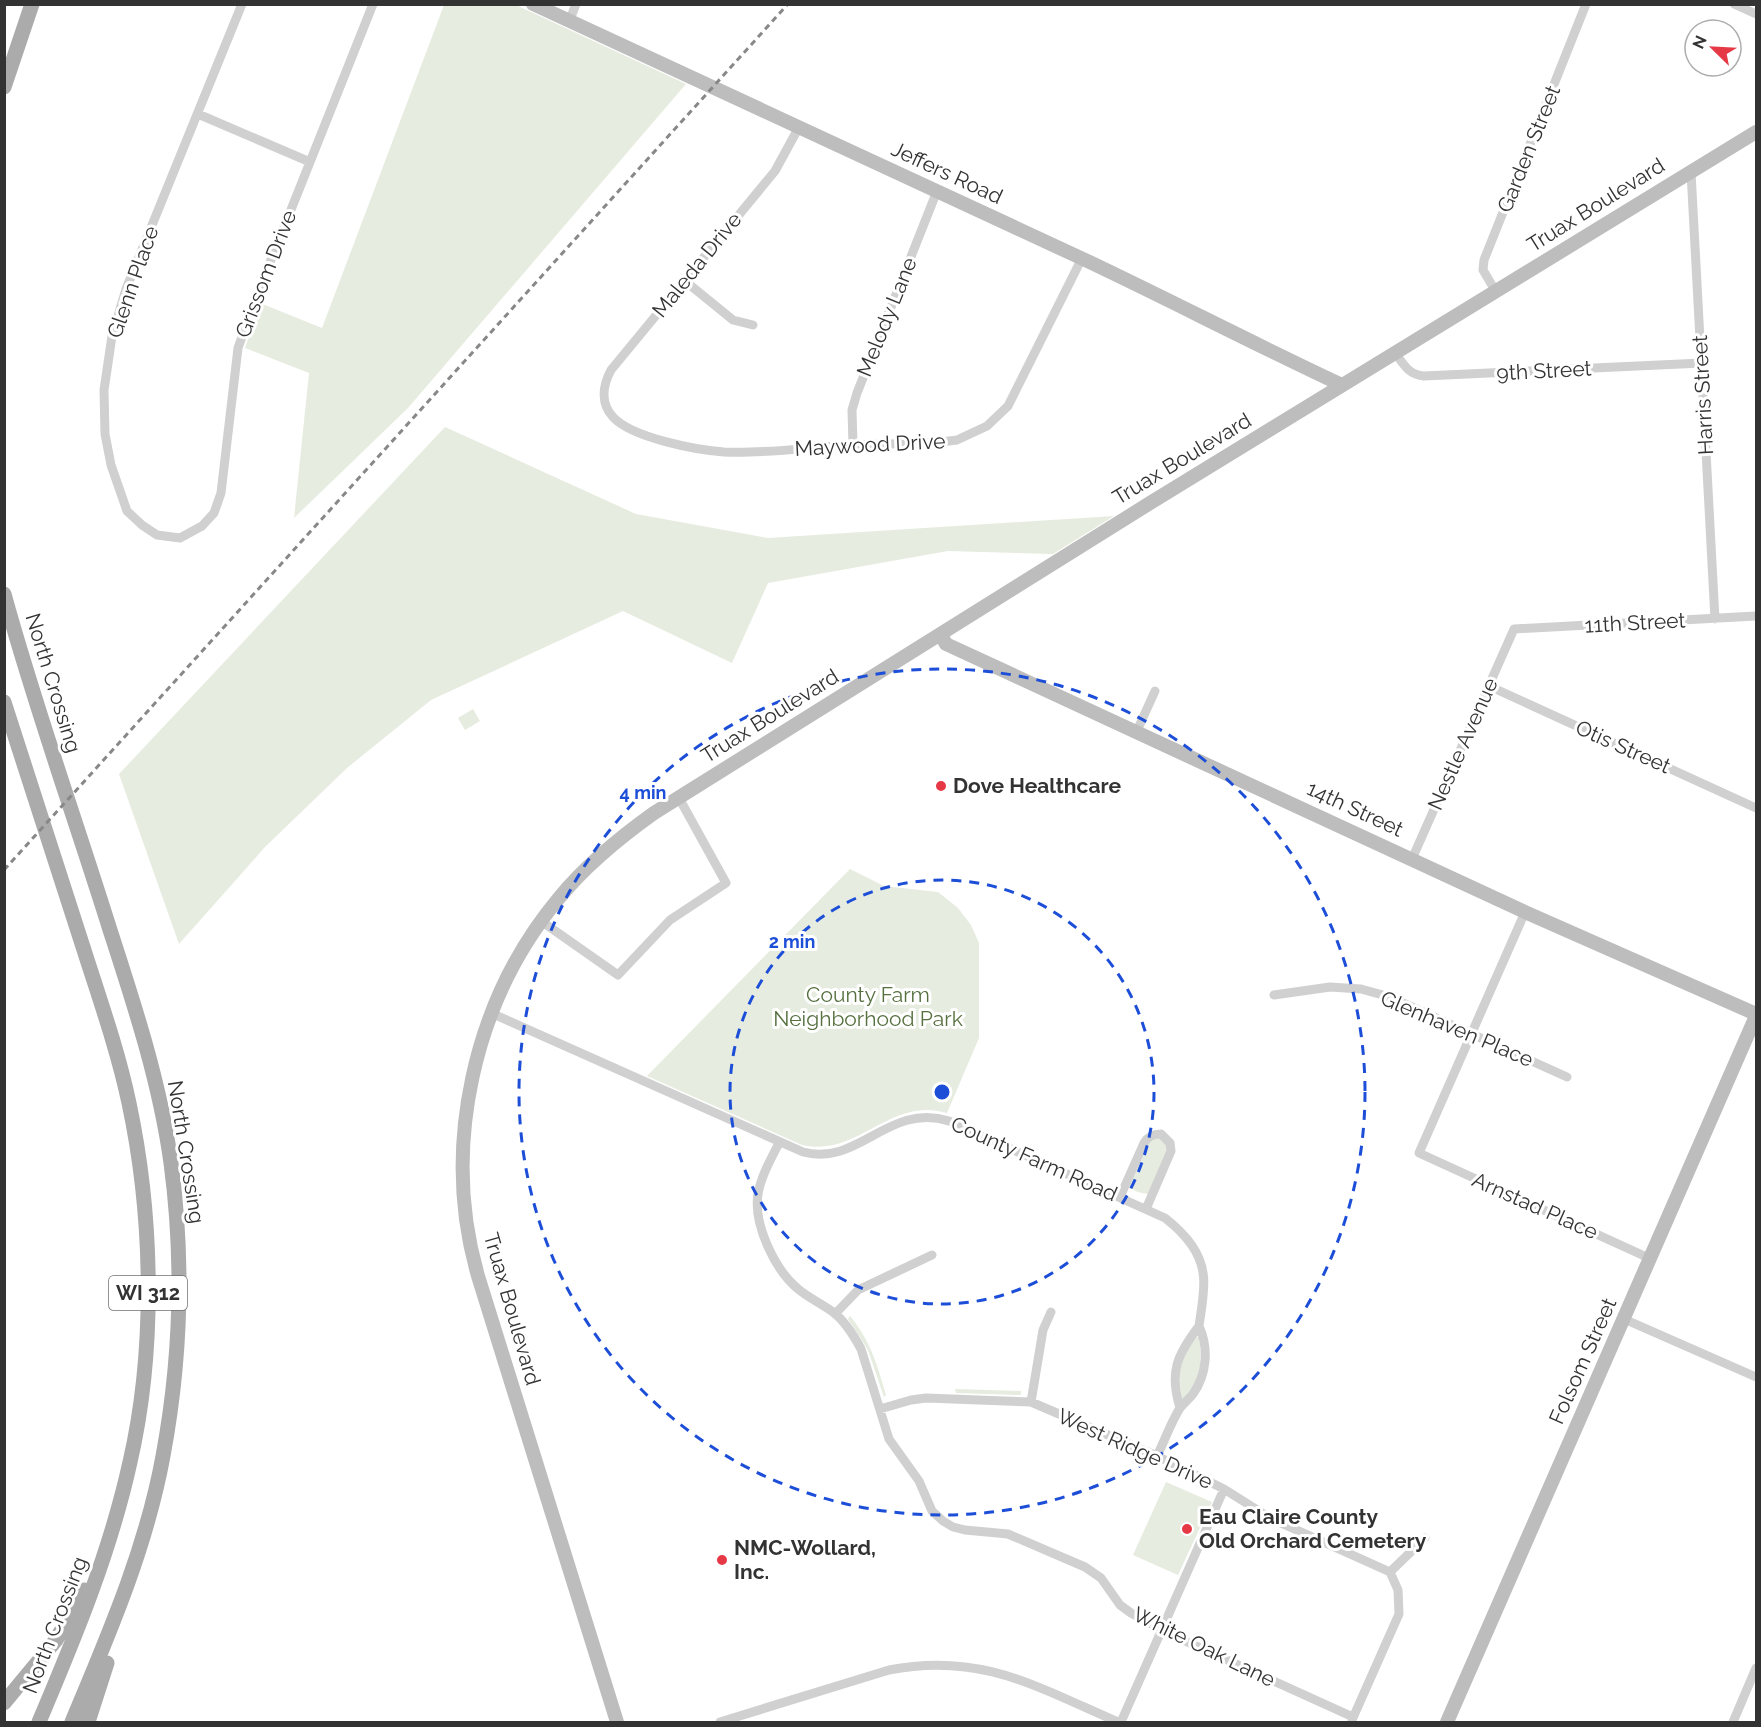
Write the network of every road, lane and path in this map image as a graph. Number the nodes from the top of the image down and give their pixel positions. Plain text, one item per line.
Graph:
1 (32, 4) edge
2 (242, 4) edge
3 (373, 4) edge
4 (532, 4) edge
5 (576, 4) edge
6 (1586, 4) edge
7 (1734, 4) edge
8 (1756, 14) edge
9 (569, 22) junction
10 (4, 87) edge
11 (198, 114) junction
12 (799, 127) junction
13 (1756, 132) edge
14 (310, 162) junction
15 (1691, 172) junction
16 (937, 191) junction
17 (1082, 258) junction
18 (685, 281) junction
19 (1496, 292) junction
20 (753, 325) dead end
21 (1396, 354) junction
22 (1702, 363) junction
23 (1342, 385) junction
24 (606, 405) joint
25 (853, 445) junction
26 (180, 538) joint
27 (4, 594) edge
28 (1756, 616) edge
29 (1715, 619) junction
30 (1514, 628) joint
31 (941, 635) junction
32 (1489, 686) junction
33 (1155, 691) dead end
34 (4, 702) edge
35 (1136, 733) junction
36 (679, 798) junction
37 (1756, 808) edge
38 (1412, 859) junction
39 (1525, 912) junction
40 (541, 921) junction
41 (1274, 995) dead end
42 (491, 1014) junction
43 (1756, 1015) edge
44 (1472, 1033) junction
45 (1567, 1077) dead end
46 (779, 1143) junction
47 (1120, 1197) junction
48 (1146, 1209) junction
49 (932, 1255) dead end
50 (1651, 1259) junction
51 (1051, 1312) dead end
52 (835, 1314) junction
53 (1624, 1318) junction
54 (1199, 1326) junction
55 (1756, 1377) edge
56 (1031, 1402) junction
57 (1180, 1408) junction
58 (880, 1409) junction
59 (1157, 1456) junction
60 (1224, 1489) junction
61 (117, 1517) junction
62 (1425, 1538) dead end
63 (1390, 1572) junction
64 (132, 1575) junction
65 (1162, 1630) junction
66 (1756, 1668) edge
67 (4, 1704) edge
68 (1352, 1720) edge
69 (39, 1722) edge
70 (72, 1722) edge
71 (88, 1722) edge
72 (617, 1722) edge
73 (720, 1722) edge
74 (1119, 1722) edge
75 (1447, 1722) edge
76 (1733, 1722) edge

1 - 10 main road
2 - 11 street, Glenn Place
3 - 14 street, Grissom Drive
4 - 9 main road, Jeffers Road
5 - 9 street
6 - 19 street, Garden Street
7 - 8 street
9 - 12 main road, Jeffers Road
11 - 14 street
11 - 26 street, Glenn Place
12 - 16 main road, Jeffers Road
12 - 18 street, Maleda Drive
13 - 15 main road, Truax Boulevard
14 - 26 street, Grissom Drive
15 - 19 main road, Truax Boulevard
15 - 22 street, Harris Street
16 - 17 main road, Jeffers Road
16 - 25 street, Melody Lane
17 - 23 main road, Jeffers Road
17 - 25 street, Maywood Drive
18 - 20 street
18 - 24 street, Maleda Drive
19 - 21 main road, Truax Boulevard
21 - 22 street, 9th Street
21 - 23 main road, Truax Boulevard
22 - 29 street, Harris Street
23 - 31 main road, Truax Boulevard
24 - 25 street, Maywood Drive
27 - 64 main road, North Crossing
28 - 29 street, 11th Street
29 - 30 street, 11th Street
30 - 32 street, Nestle Avenue
31 - 35 main road, 14th Street
31 - 36 main road, Truax Boulevard
32 - 37 street, Otis Street
32 - 38 street, Nestle Avenue
33 - 35 street
34 - 61 main road, North Crossing / WI 312
35 - 38 main road, 14th Street
36 - 40 main road, Truax Boulevard
36 - 40 street
38 - 39 main road, 14th Street
39 - 43 main road, 14th Street
39 - 44 street
40 - 42 main road, Truax Boulevard
41 - 44 street, Glenhaven Place
42 - 46 street, County Farm Road
42 - 72 main road, Truax Boulevard
43 - 50 main road, Folsom Street
44 - 45 street, Glenhaven Place
44 - 50 street, Arnstad Place
46 - 47 street, County Farm Road
46 - 52 street, White Oak Lane
47 - 48 street, County Farm Road
47 - 48 street
48 - 54 street, County Farm Road
49 - 52 street
50 - 53 main road, Folsom Street
51 - 56 street
52 - 58 street, White Oak Lane
53 - 55 street
53 - 75 main road, Folsom Street
54 - 57 street, County Farm Road
54 - 57 street, County Farm Road
56 - 58 street, West Ridge Drive
56 - 59 street, West Ridge Drive
57 - 59 street, County Farm Road
58 - 65 street, White Oak Lane
59 - 60 street, West Ridge Drive
60 - 63 street, West Ridge Drive
60 - 65 street
61 - 67 main road
61 - 69 main road, North Crossing / WI 312
62 - 63 street
63 - 68 street
64 - 70 main road, North Crossing
64 - 71 main road
65 - 68 street, White Oak Lane
65 - 74 street
66 - 76 street
73 - 74 street

